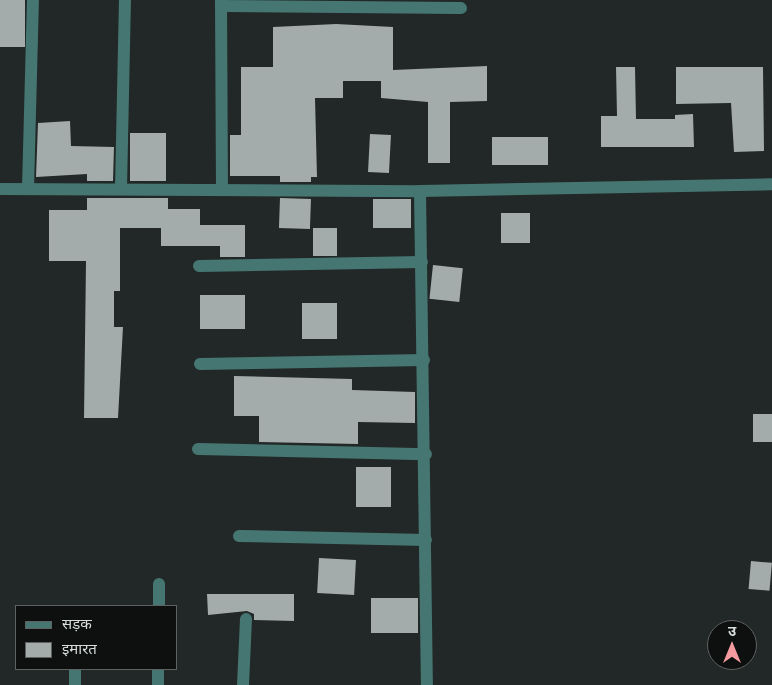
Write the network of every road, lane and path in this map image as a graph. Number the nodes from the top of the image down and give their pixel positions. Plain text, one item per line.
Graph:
1 (33, 0) edge
2 (125, 0) edge
3 (221, 3) edge
4 (462, 8) dead end
5 (772, 184) edge
6 (0, 189) edge
7 (28, 189) junction
8 (121, 189) junction
9 (222, 190) junction
10 (420, 191) junction
11 (422, 262) junction
12 (199, 266) dead end
13 (424, 360) junction
14 (200, 364) dead end
15 (198, 450) dead end
16 (426, 454) junction
17 (239, 536) dead end
18 (426, 540) junction
19 (159, 584) dead end
20 (159, 605) edge
21 (246, 619) dead end
22 (75, 670) edge
23 (158, 670) edge
24 (75, 685) edge
25 (158, 685) edge
26 (243, 685) edge
27 (427, 685) edge

1 - 7 street
2 - 8 street
3 - 4 street
3 - 9 street
5 - 10 street
6 - 7 street
7 - 8 street
8 - 9 street
9 - 10 street
10 - 11 street
11 - 12 street
11 - 13 street
13 - 14 street
13 - 16 street
15 - 16 street
16 - 18 street
17 - 18 street
18 - 27 street
19 - 20 street
21 - 26 street
22 - 24 street
23 - 25 street

